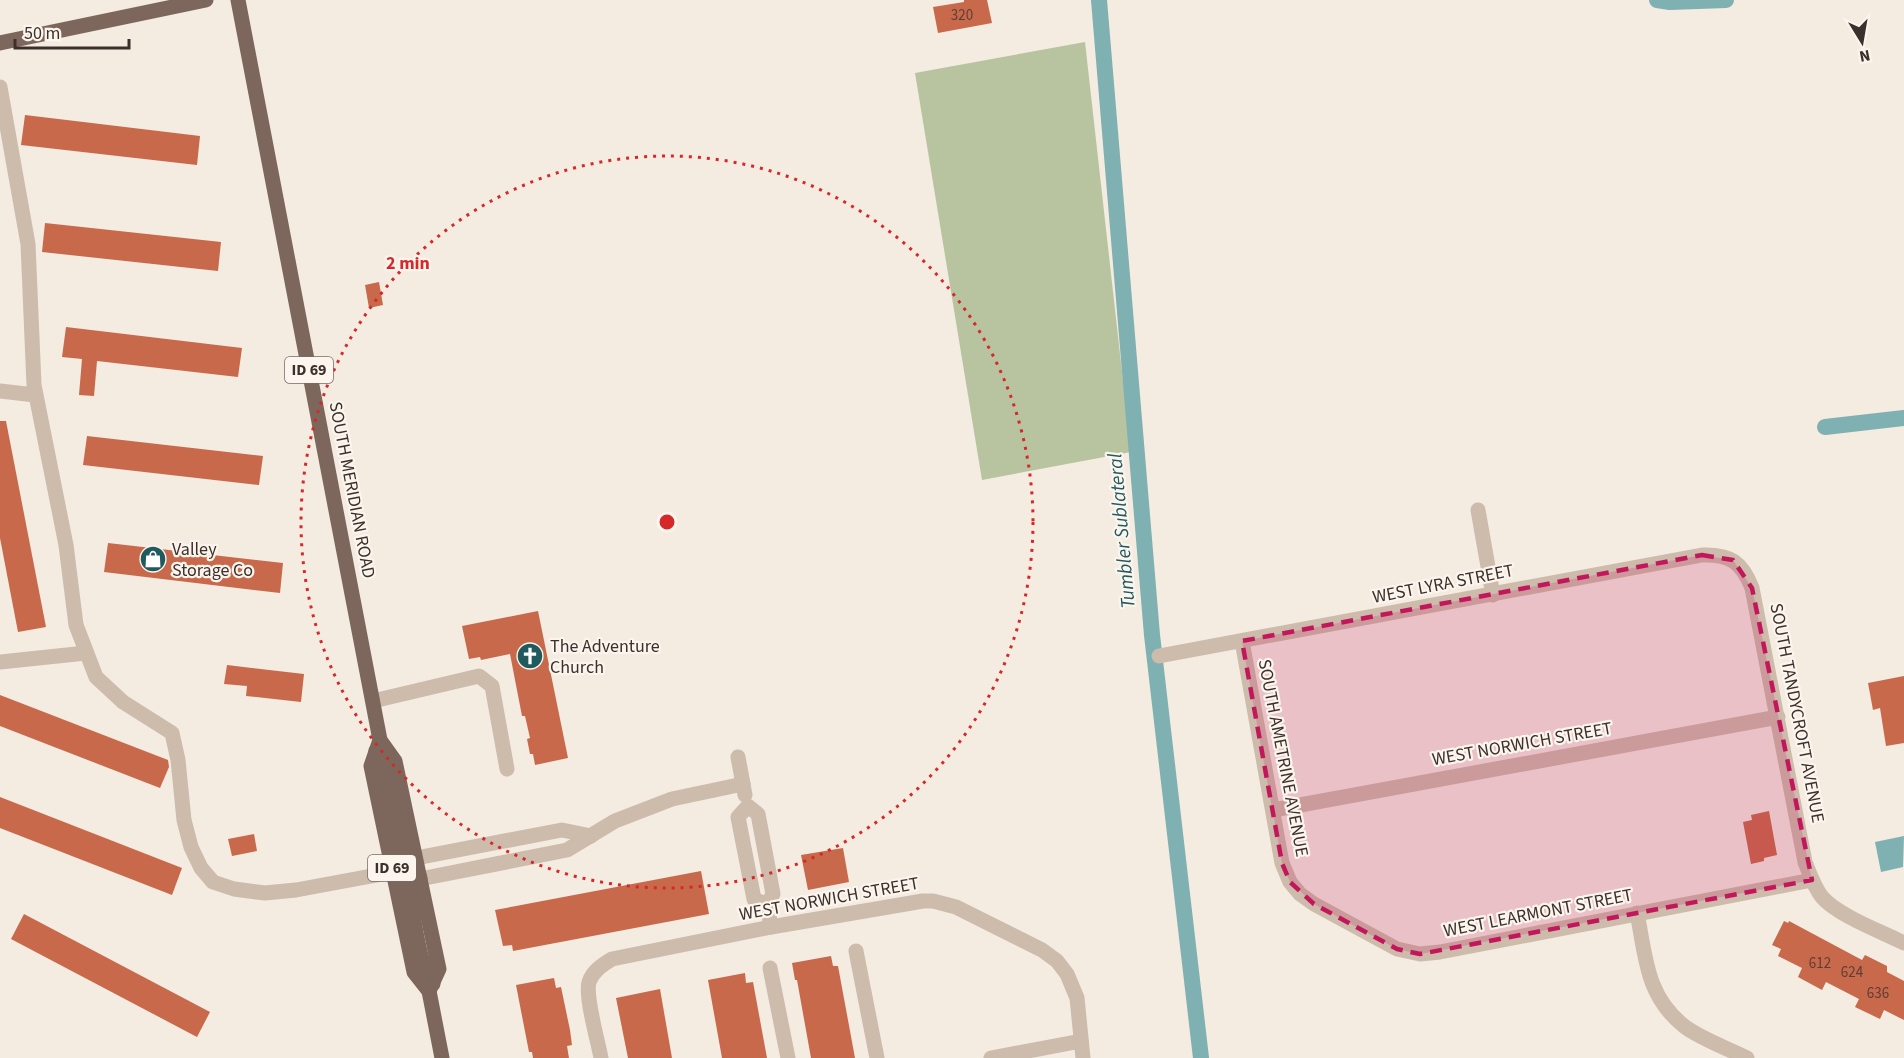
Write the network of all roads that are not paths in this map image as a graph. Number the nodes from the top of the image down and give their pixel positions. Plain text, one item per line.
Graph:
1 (206, 0) edge
2 (238, 0) edge
3 (0, 43) edge
4 (0, 87) edge
5 (0, 391) edge
6 (35, 394) junction
7 (1478, 510) dead end
8 (1733, 560) joint
9 (1493, 595) junction
10 (1242, 641) junction
11 (87, 653) junction
12 (1159, 656) dead end
13 (0, 662) edge
14 (373, 701) junction
15 (1778, 717) junction
16 (378, 745) junction
17 (738, 757) dead end
18 (507, 769) dead end
19 (743, 784) junction
20 (1273, 810) junction
21 (591, 836) junction
22 (416, 858) junction
23 (393, 872) junction
24 (420, 879) junction
25 (1812, 880) junction
26 (1290, 882) joint
27 (1637, 913) junction
28 (771, 927) junction
29 (1904, 943) edge
30 (856, 951) dead end
31 (770, 968) dead end
32 (431, 988) junction
33 (1081, 1041) junction
34 (442, 1058) edge
35 (601, 1058) edge
36 (788, 1058) edge
37 (877, 1058) edge
38 (991, 1058) edge
39 (1083, 1058) edge
40 (1747, 1058) edge

1 - 3 main road
2 - 14 main road, SOUTH MERIDIAN ROAD / ID 69
4 - 6 street
5 - 6 street
6 - 11 street
7 - 9 street
8 - 9 street, WEST LYRA STREET
8 - 15 street, SOUTH TANDYCROFT AVENUE
9 - 10 street, WEST LYRA STREET
10 - 12 street, WEST LYRA STREET
10 - 20 street, SOUTH AMETRINE AVENUE
11 - 13 street
11 - 23 street
14 - 16 main road, SOUTH MERIDIAN ROAD / ID 69
14 - 18 street
15 - 20 street, WEST NORWICH STREET
15 - 25 street, SOUTH TANDYCROFT AVENUE
16 - 22 main road, SOUTH MERIDIAN ROAD / ID 69
16 - 23 main road, SOUTH MERIDIAN ROAD / ID 69
16 - 24 main road
17 - 19 street
19 - 21 street
19 - 28 street
20 - 26 street, SOUTH AMETRINE AVENUE
21 - 22 street
21 - 24 street
22 - 24 main road, SOUTH MERIDIAN ROAD / ID 69
23 - 32 main road, SOUTH MERIDIAN ROAD / ID 69
24 - 32 main road, SOUTH MERIDIAN ROAD / ID 69
25 - 27 street, WEST LEARMONT STREET
25 - 29 street
26 - 27 street, WEST LEARMONT STREET
27 - 40 street
28 - 33 street, WEST NORWICH STREET
28 - 35 street, WEST NORWICH STREET
30 - 37 street
31 - 36 street
32 - 34 main road, SOUTH MERIDIAN ROAD / ID 69
33 - 38 street
33 - 39 street

